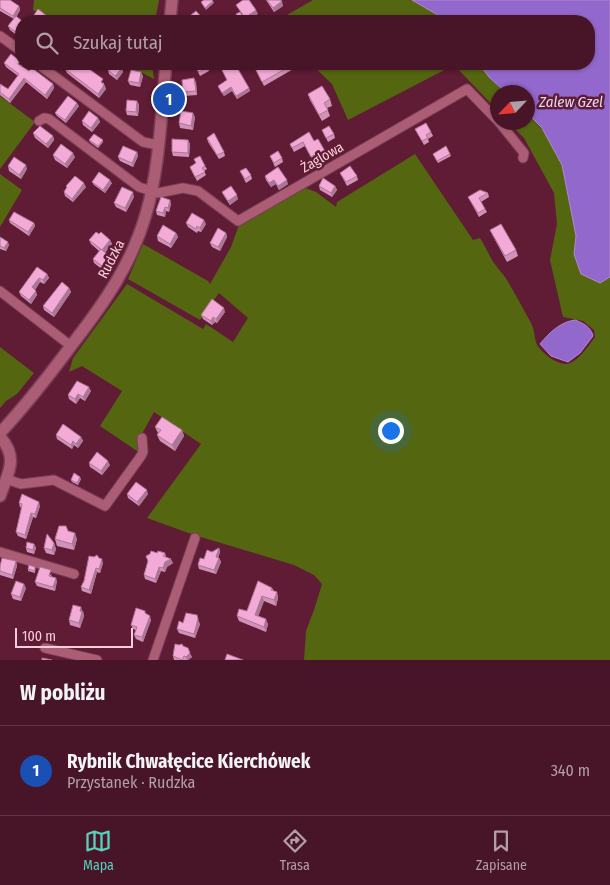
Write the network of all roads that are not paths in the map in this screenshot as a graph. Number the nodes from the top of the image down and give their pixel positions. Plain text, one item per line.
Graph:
1 (172, 0) edge
2 (171, 15) edge
3 (0, 36) edge
4 (15, 47) edge
5 (46, 70) edge
6 (165, 70) edge
7 (490, 113) edge
8 (39, 121) dead end
9 (505, 130) edge
10 (158, 145) junction
11 (523, 158) dead end
12 (151, 192) junction
13 (0, 292) edge
14 (72, 346) junction
15 (0, 433) edge
16 (0, 437) edge
17 (142, 438) dead end
18 (6, 479) junction
19 (0, 496) edge
20 (194, 538) dead end
21 (0, 552) edge
22 (74, 574) dead end
23 (44, 648) dead end
24 (97, 660) edge
25 (154, 660) edge

1 - 2 main road
3 - 4 street
5 - 10 street
6 - 10 main road, Rudzka
7 - 12 street, Żaglowa
8 - 12 street
9 - 11 street, Żaglowa
10 - 12 main road, Rudzka
12 - 14 main road, Rudzka
13 - 14 street
14 - 15 main road, Rudzka
16 - 18 main road
17 - 18 street
18 - 19 main road
20 - 25 street
21 - 22 street
23 - 24 street

